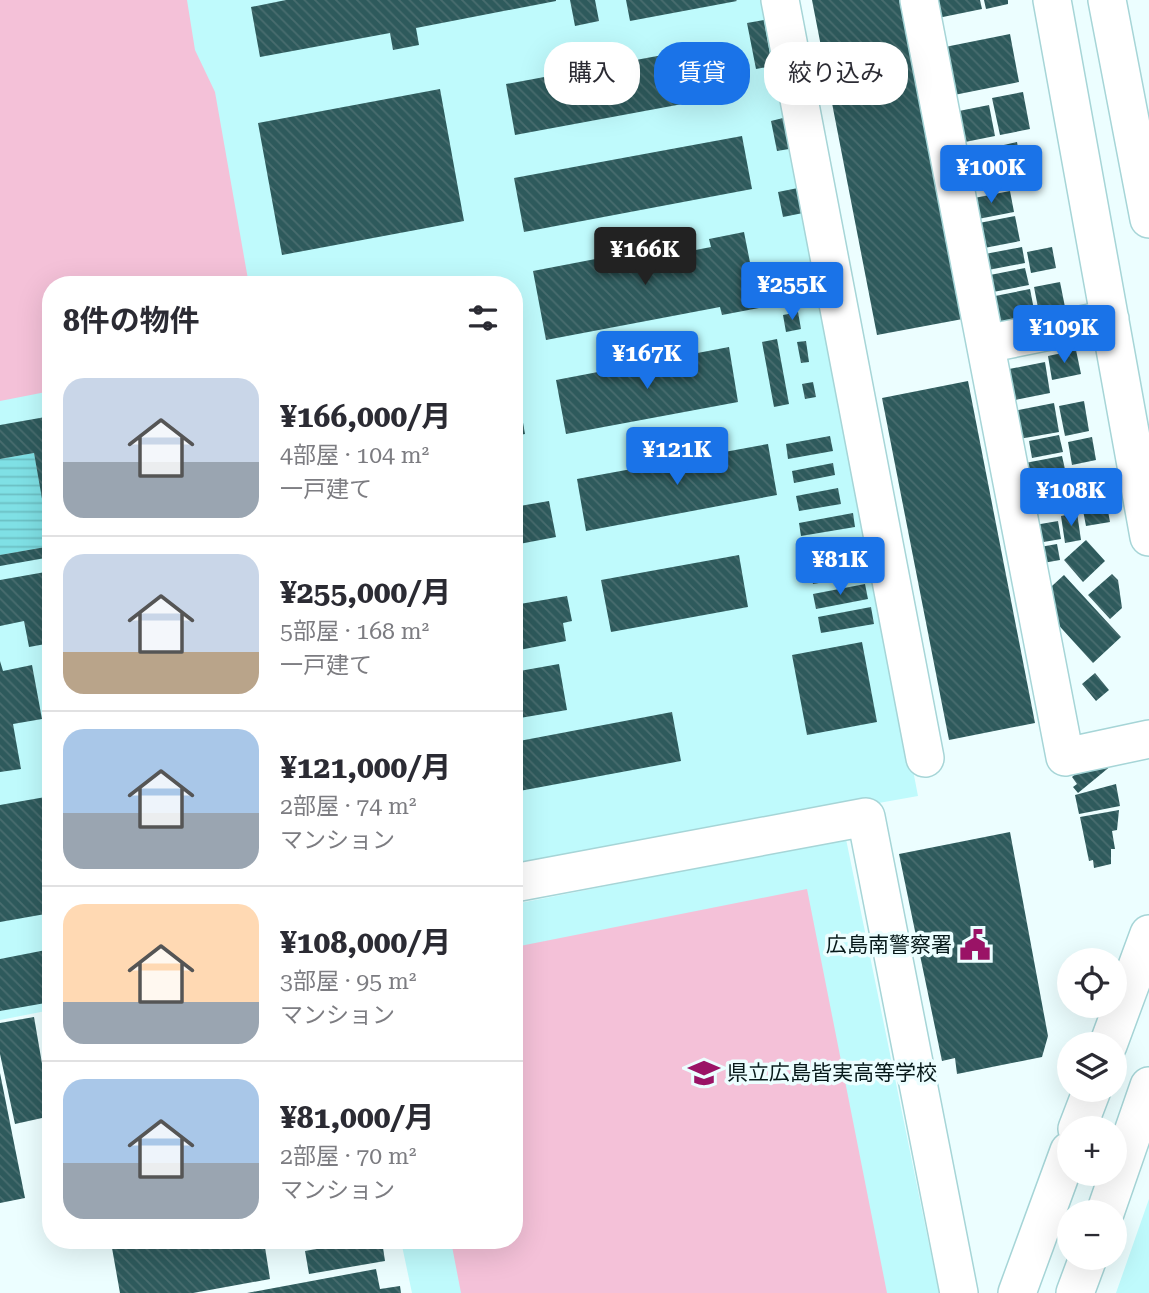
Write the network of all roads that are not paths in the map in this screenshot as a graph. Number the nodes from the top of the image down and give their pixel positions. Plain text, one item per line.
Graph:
1 (780, 0) edge
2 (919, 0) edge
3 (1052, 0) edge
4 (1107, 0) edge
5 (1137, 91) edge
6 (1149, 219) edge
7 (1110, 319) junction
8 (986, 344) junction
9 (1149, 537) edge
10 (1149, 739) edge
11 (925, 758) dead end
12 (523, 881) edge
13 (1149, 934) edge
14 (1113, 1032) edge
15 (1149, 1086) edge
16 (1138, 1155) edge
17 (1057, 1184) edge
18 (1112, 1200) edge
19 (1084, 1270) edge
20 (958, 1293) edge
21 (1017, 1293) edge
22 (1075, 1293) edge

1 - 11 street
2 - 8 street
3 - 7 street
4 - 5 street
5 - 6 street
7 - 8 street
7 - 9 street
8 - 10 street
12 - 20 street
13 - 14 street
15 - 16 street
16 - 18 street
17 - 21 street
19 - 22 street

